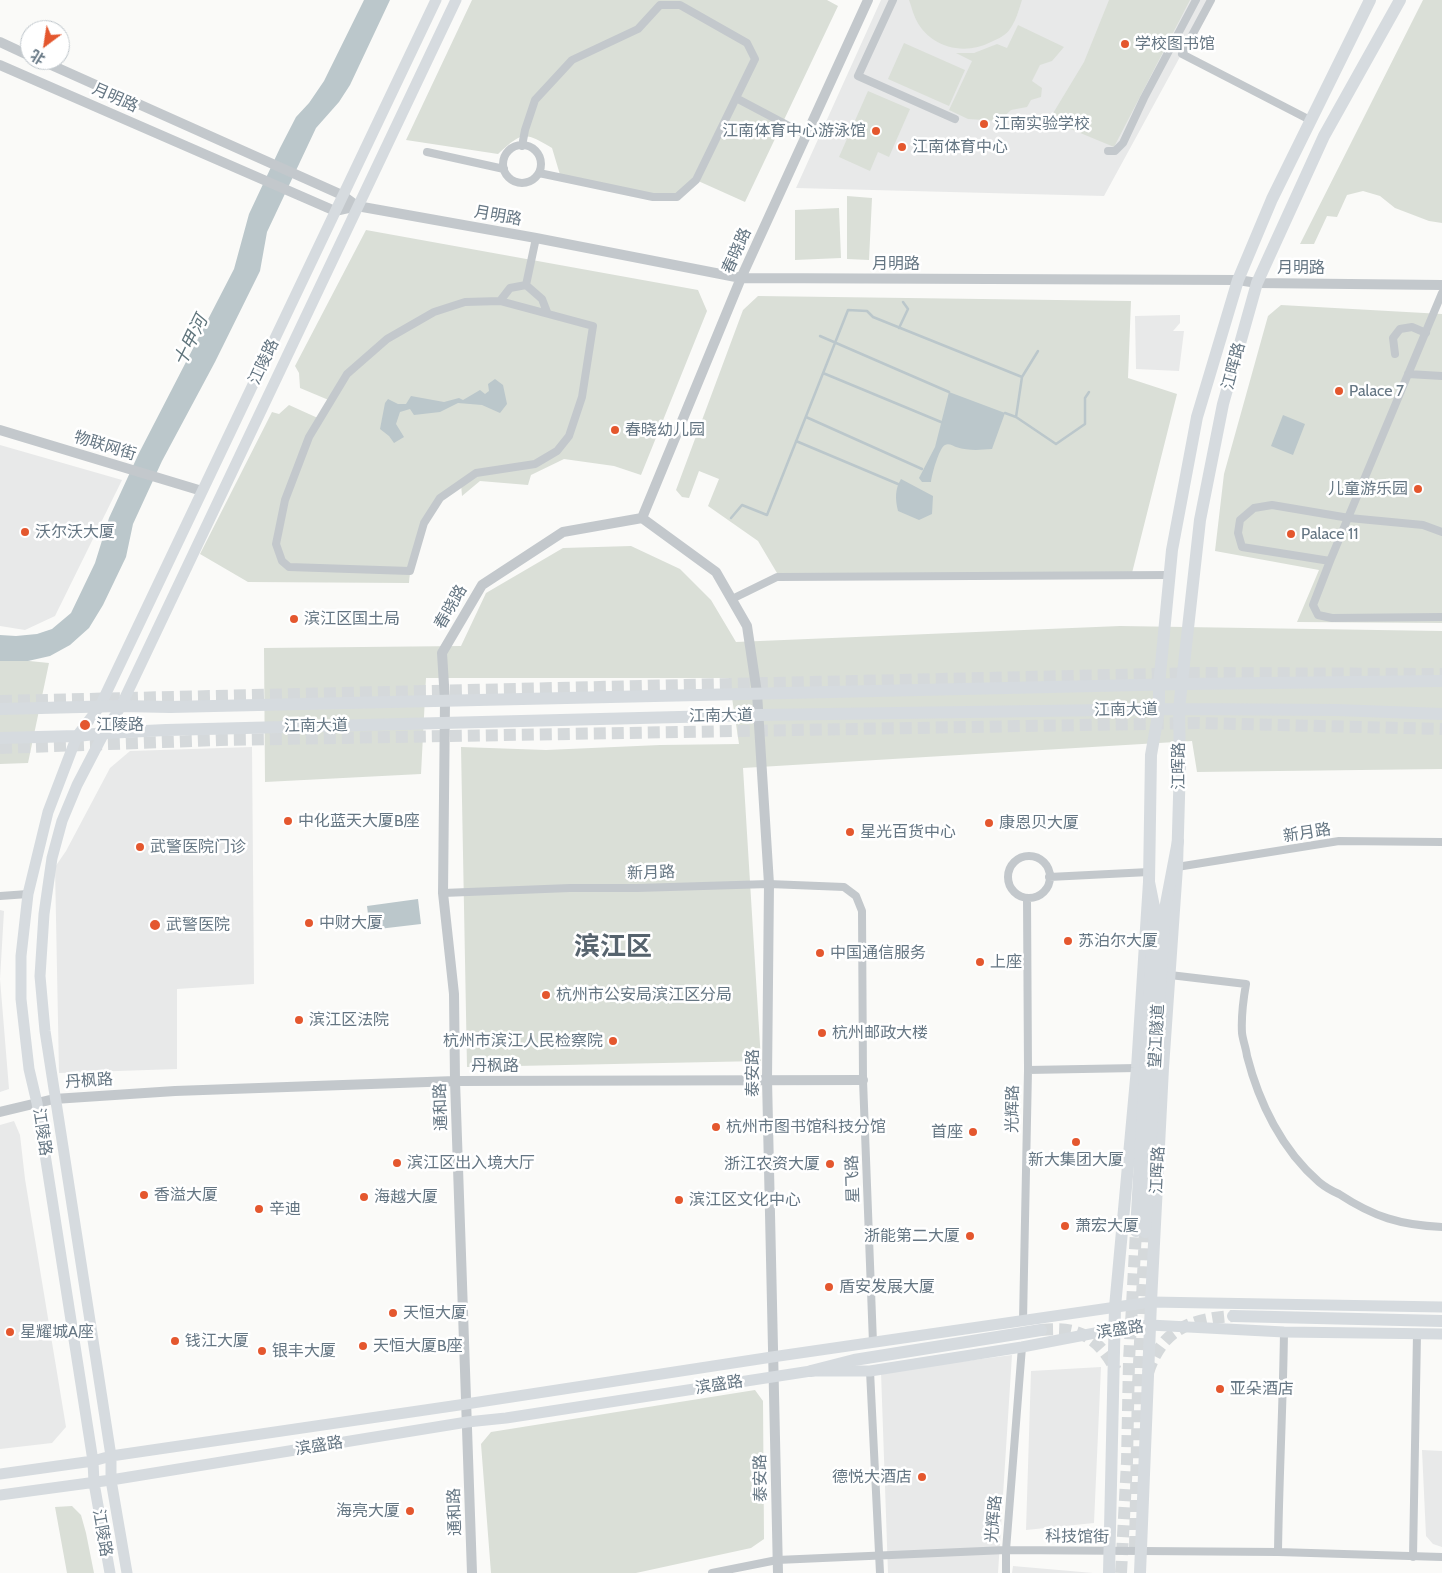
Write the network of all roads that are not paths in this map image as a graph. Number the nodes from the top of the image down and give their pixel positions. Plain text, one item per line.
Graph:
1 (436, 0) edge
2 (456, 0) edge
3 (868, 0) edge
4 (893, 0) edge
5 (1196, 0) edge
6 (1210, 0) edge
7 (1370, 0) edge
8 (1400, 0) edge
9 (682, 2) edge
10 (0, 42) edge
11 (20, 51) edge
12 (0, 65) edge
13 (62, 70) edge
14 (736, 98) junction
15 (955, 119) dead end
16 (1310, 120) junction
17 (806, 135) junction
18 (522, 146) junction
19 (1108, 151) dead end
20 (427, 152) dead end
21 (504, 170) junction
22 (539, 173) junction
23 (342, 195) junction
24 (357, 206) junction
25 (335, 211) junction
26 (536, 238) junction
27 (741, 278) junction
28 (1238, 280) junction
29 (1257, 283) junction
30 (526, 285) junction
31 (1442, 285) edge
32 (1442, 293) edge
33 (500, 301) junction
34 (547, 312) junction
35 (1426, 333) junction
36 (1395, 354) dead end
37 (1408, 374) junction
38 (1442, 376) edge
39 (0, 430) edge
40 (202, 491) junction
41 (642, 518) junction
42 (1349, 518) junction
43 (1442, 532) edge
44 (1330, 562) junction
45 (1170, 575) junction
46 (732, 599) junction
47 (1442, 617) edge
48 (1442, 681) edge
49 (1183, 684) junction
50 (1159, 685) junction
51 (757, 693) junction
52 (445, 701) junction
53 (100, 706) junction
54 (121, 706) junction
55 (0, 709) edge
56 (1179, 709) junction
57 (1159, 710) junction
58 (1442, 714) edge
59 (758, 716) junction
60 (444, 723) junction
61 (104, 733) junction
62 (77, 736) junction
63 (0, 738) edge
64 (1178, 841) junction
65 (1442, 842) edge
66 (1177, 867) junction
67 (1049, 876) junction
68 (1149, 877) junction
69 (768, 884) junction
70 (444, 893) junction
71 (28, 894) junction
72 (0, 896) edge
73 (856, 896) joint
74 (1027, 898) junction
75 (1170, 975) junction
76 (1137, 1068) junction
77 (1028, 1070) junction
78 (767, 1079) junction
79 (863, 1080) junction
80 (455, 1081) junction
81 (54, 1099) junction
82 (37, 1102) junction
83 (0, 1112) edge
84 (1442, 1227) edge
85 (1151, 1302) junction
86 (1115, 1307) junction
87 (1442, 1307) edge
88 (1232, 1316) tunnel mouth
89 (1023, 1321) junction
90 (1442, 1321) edge
91 (1150, 1325) junction
92 (1116, 1329) junction
93 (1041, 1330) tunnel mouth
94 (1284, 1332) junction
95 (1417, 1334) junction
96 (1442, 1334) edge
97 (874, 1343) junction
98 (1022, 1347) junction
99 (772, 1357) junction
100 (811, 1371) junction
101 (870, 1371) junction
102 (775, 1377) junction
103 (466, 1404) junction
104 (467, 1422) junction
105 (110, 1456) junction
106 (93, 1461) junction
107 (0, 1474) edge
108 (111, 1480) junction
109 (94, 1482) junction
110 (0, 1495) edge
111 (1006, 1550) junction
112 (1110, 1550) junction
113 (1140, 1552) junction
114 (1278, 1552) junction
115 (880, 1555) junction
116 (1413, 1557) junction
117 (1442, 1557) edge
118 (777, 1560) junction
119 (110, 1573) edge
120 (127, 1573) edge
121 (472, 1573) edge
122 (712, 1573) edge
123 (778, 1573) edge
124 (880, 1573) edge
125 (1006, 1573) edge
126 (1109, 1573) edge
127 (1140, 1573) edge

1 - 23 main road, 江陵路
2 - 24 main road, 江陵路
3 - 17 street, 春晓路
4 - 15 street
5 - 19 street
6 - 16 street
7 - 16 main road, 江晖路
8 - 29 main road, 江晖路
9 - 14 street
9 - 18 street
10 - 11 street
12 - 25 street, 月明路
13 - 23 street, 月明路
14 - 17 street
14 - 22 street
16 - 28 main road, 江晖路
17 - 27 street, 春晓路
18 - 21 street
18 - 22 street
20 - 21 street
21 - 22 street
23 - 24 street, 月明路
23 - 25 main road, 江陵路
24 - 25 street, 月明路
24 - 26 street, 月明路
24 - 54 main road, 江陵路
25 - 40 main road, 江陵路
26 - 27 street, 月明路
26 - 30 street
27 - 28 street, 月明路
27 - 41 street, 春晓路
28 - 29 street, 月明路
28 - 45 main road, 江晖路
29 - 31 street, 月明路
29 - 49 main road, 江晖路
30 - 33 street
30 - 34 street
32 - 35 street
33 - 34 street
33 - 34 street
35 - 36 street
35 - 37 street
37 - 38 street
37 - 42 street
39 - 40 street, 物联网街
40 - 53 main road, 江陵路
41 - 46 street
41 - 52 street, 春晓路
42 - 43 street
42 - 44 street
42 - 44 street
44 - 47 street
45 - 46 street
45 - 50 main road, 江晖路
46 - 51 street
48 - 49 main road, 江南大道
49 - 50 main road, 江南大道
49 - 56 main road, 江晖路
50 - 51 main road, 江南大道
50 - 57 main road, 江晖路
51 - 52 main road, 江南大道
51 - 59 street, 泰安路
52 - 54 main road, 江南大道
52 - 60 street, 通和路
53 - 54 main road, 江南大道
53 - 55 main road, 江南大道
53 - 62 main road, 江陵路
54 - 61 main road, 江陵路
56 - 57 main road, 江南大道
56 - 58 main road, 江南大道
56 - 64 main road, 江晖路
57 - 59 main road, 江南大道
57 - 68 main road, 江晖路
59 - 60 main road, 江南大道
59 - 69 street, 泰安路
60 - 61 main road, 江南大道
60 - 70 street, 通和路
61 - 62 main road, 江南大道
61 - 81 main road, 江陵路
62 - 63 main road, 江南大道
62 - 71 main road, 江陵路
64 - 66 main road, 江晖路
64 - 68 main road, 望江隧道
65 - 66 street, 新月路
66 - 75 main road, 江晖路
67 - 68 street
67 - 74 street
67 - 74 street
68 - 76 main road, 江晖路
69 - 70 street, 新月路
69 - 73 street, 新月路
69 - 78 street, 泰安路
70 - 80 street, 通和路
71 - 72 street
71 - 82 main road, 江陵路
73 - 79 street, 星飞路
74 - 77 street, 光辉路
75 - 84 street
75 - 85 main road, 江晖路
76 - 77 street
76 - 86 main road, 江晖路
77 - 89 street, 光辉路
78 - 79 street, 丹枫路
78 - 80 street, 丹枫路
78 - 99 street, 泰安路
79 - 97 street, 星飞路
80 - 81 street, 丹枫路
80 - 103 street, 通和路
81 - 82 street, 丹枫路
81 - 105 main road, 江陵路
82 - 83 street, 丹枫路
82 - 106 main road, 江陵路
85 - 86 main road, 滨盛路
85 - 87 main road, 滨盛路
85 - 91 main road, 江晖路
86 - 89 main road, 滨盛路
86 - 92 main road, 江晖路
88 - 90 main road
89 - 97 main road, 滨盛路
91 - 92 main road, 滨盛路
91 - 94 main road, 滨盛路
91 - 113 main road, 江晖路
92 - 98 main road, 滨盛路
92 - 112 main road, 江晖路
93 - 100 main road
94 - 95 main road, 滨盛路
94 - 114 street
95 - 96 main road, 滨盛路
95 - 116 street
97 - 99 main road, 滨盛路
98 - 101 main road, 滨盛路
98 - 111 street, 光辉路
99 - 102 street, 泰安路
99 - 103 main road, 滨盛路
100 - 101 main road, 滨盛路
100 - 102 main road, 滨盛路
101 - 115 street
102 - 104 main road, 滨盛路
102 - 118 street, 泰安路
103 - 104 street, 通和路
103 - 105 main road, 滨盛路
104 - 108 main road, 滨盛路
104 - 121 street, 通和路
105 - 106 main road, 滨盛路
105 - 108 main road, 江陵路
106 - 107 main road, 滨盛路
106 - 109 main road, 江陵路
108 - 109 main road, 滨盛路
108 - 120 main road, 江陵路
109 - 110 main road, 滨盛路
109 - 119 main road, 江陵路
111 - 112 street, 科技馆街
111 - 115 street, 科技馆街
111 - 125 street, 光辉路
112 - 113 street, 科技馆街
112 - 126 main road, 江晖路
113 - 114 street, 科技馆街
113 - 127 main road, 江晖路
114 - 116 street, 科技馆街
115 - 118 street, 科技馆街
115 - 124 street
116 - 117 street, 科技馆街
118 - 122 street, 科技馆街
118 - 123 street, 泰安路

